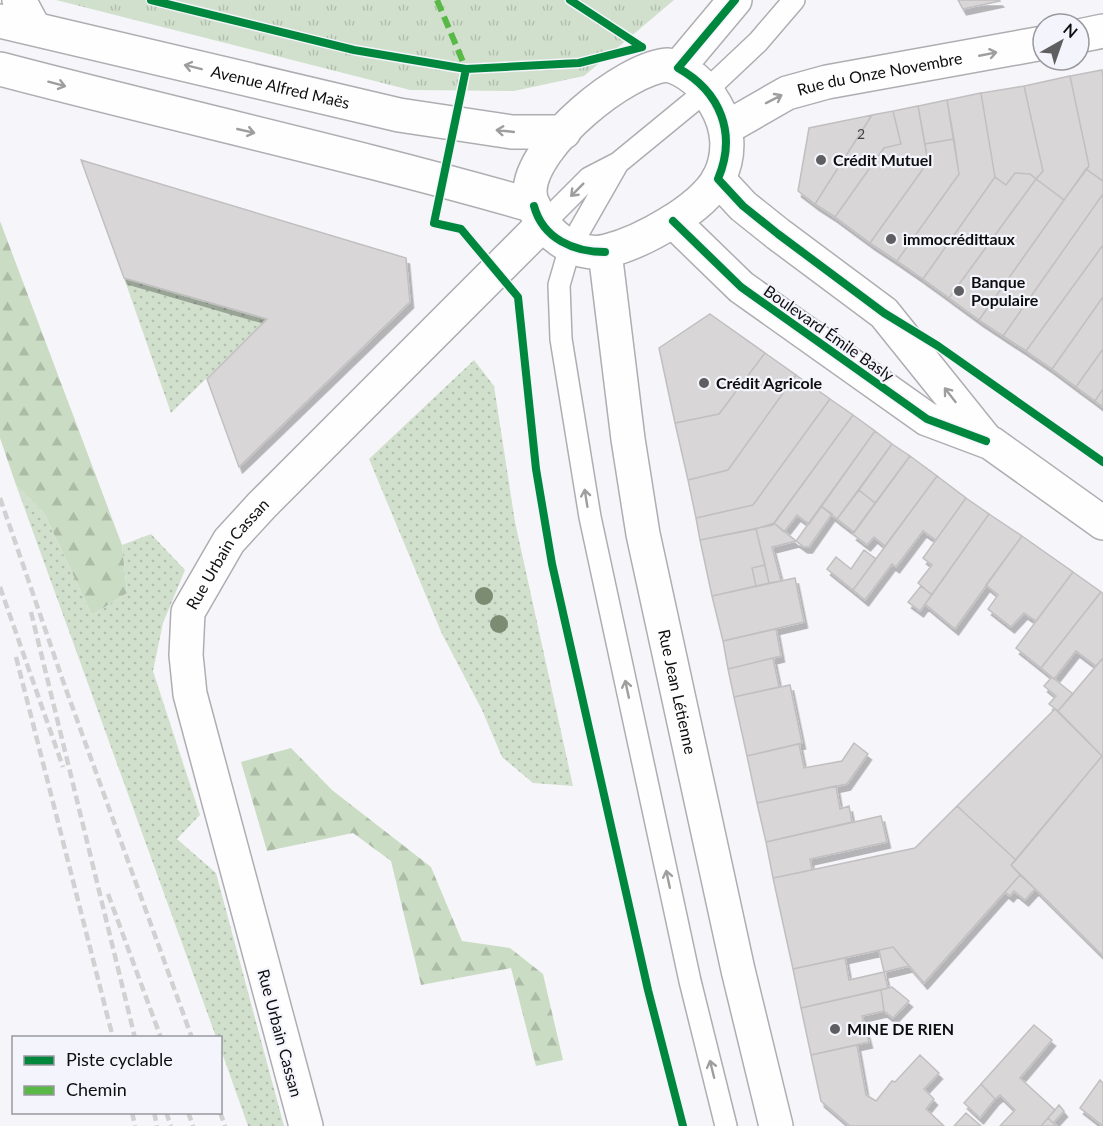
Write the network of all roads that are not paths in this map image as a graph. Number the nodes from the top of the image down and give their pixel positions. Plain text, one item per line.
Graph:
1 (19, 0) edge
2 (735, 0) edge
3 (794, 0) edge
4 (0, 21) edge
5 (34, 28) junction
6 (1031, 45) edge
7 (678, 68) junction
8 (0, 69) edge
9 (707, 90) junction
10 (726, 128) junction
11 (564, 132) junction
12 (618, 164) junction
13 (718, 179) junction
14 (539, 215) junction
15 (673, 221) junction
16 (570, 248) junction
17 (605, 252) junction
18 (986, 441) junction
19 (1103, 524) edge
20 (306, 1126) edge
21 (726, 1126) edge
22 (776, 1126) edge

1 - 5 main road
2 - 7 main road
3 - 9 lane
4 - 5 main road, Avenue Alfred Maës
11 -> 5 main road, Avenue Alfred Maës
10 -> 6 main road, Rue du Onze Novembre
7 - 9 main road
7 - 11 main road
8 -> 14 main road
9 - 10 main road
9 - 12 lane
10 - 13 main road
11 - 14 main road
12 -> 14 lane
12 - 16 lane
13 - 15 main road
18 -> 13 main road, Boulevard Émile Basly
14 - 16 main road
14 - 20 main road, Rue Urbain Cassan
15 - 17 main road
15 - 18 main road, Boulevard Émile Basly
16 - 17 main road
21 -> 16 lane
17 - 22 main road, Rue Jean Létienne
18 - 19 main road, Boulevard Émile Basly

